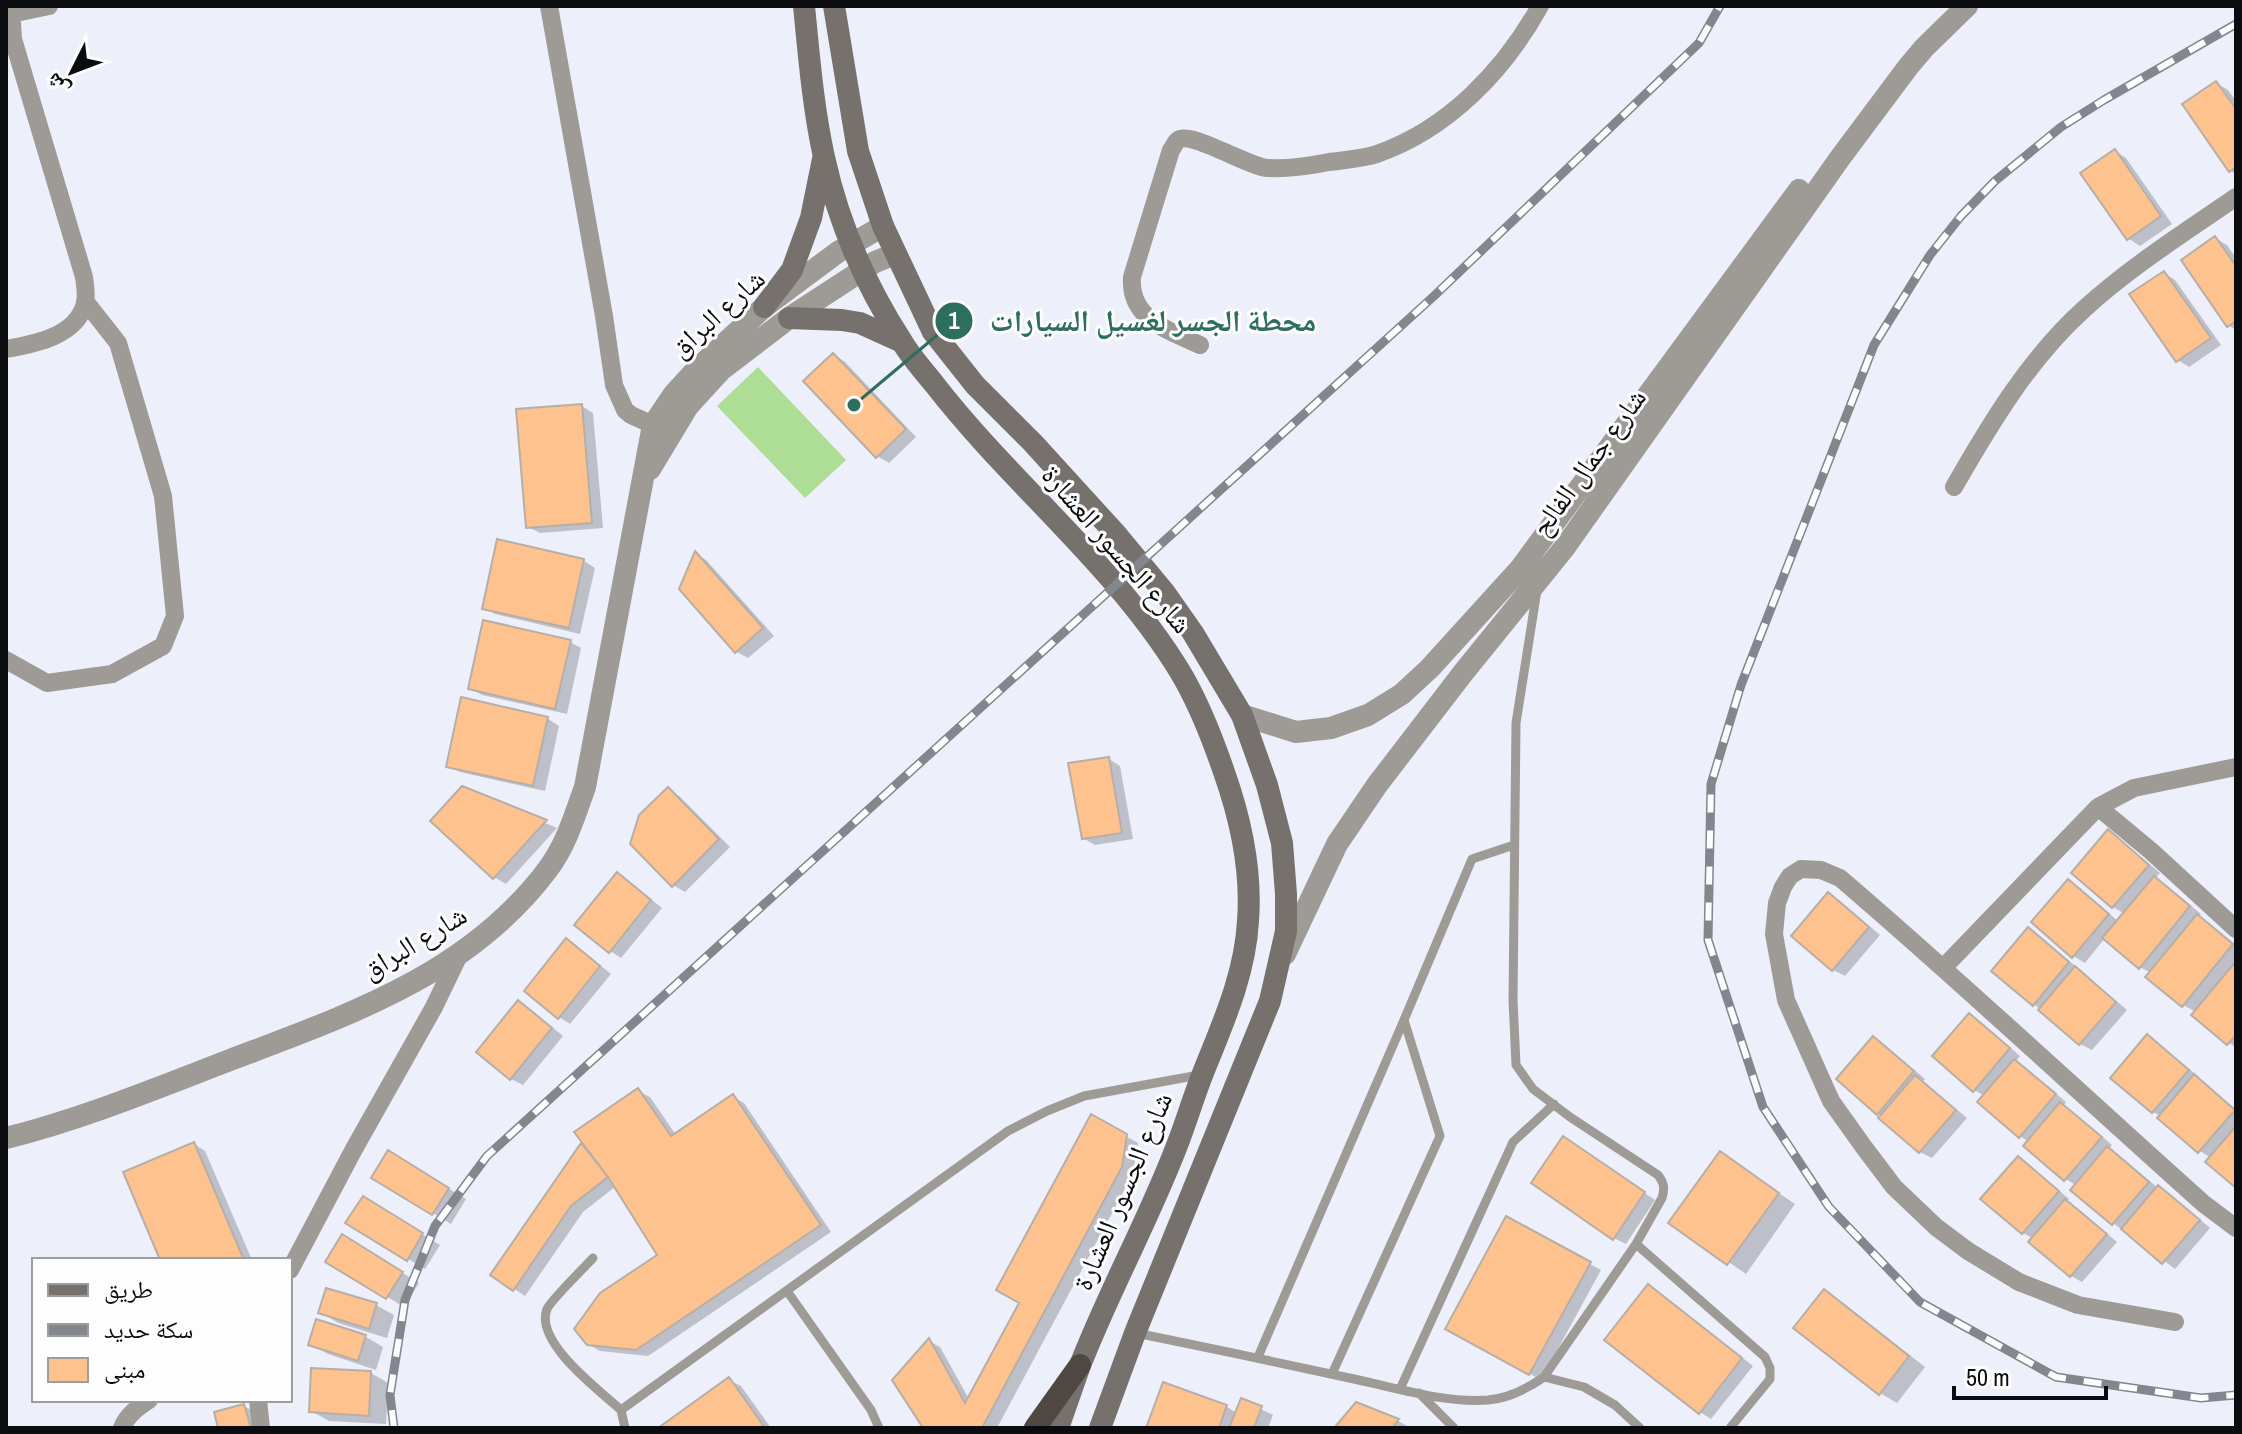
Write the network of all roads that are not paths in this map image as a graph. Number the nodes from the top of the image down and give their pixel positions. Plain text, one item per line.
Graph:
1 (49, 6) edge
2 (549, 6) edge
3 (804, 6) edge
4 (834, 6) edge
5 (1540, 6) edge
6 (1948, 6) edge
7 (1967, 6) edge
8 (11, 10) edge
9 (9, 39) edge
10 (824, 158) junction
11 (2236, 197) edge
12 (883, 226) junction
13 (850, 245) junction
14 (895, 254) junction
15 (862, 271) junction
16 (85, 301) junction
17 (764, 307) junction
18 (789, 318) junction
19 (902, 342) junction
20 (1200, 345) dead end
21 (6, 349) edge
22 (653, 425) junction
23 (641, 484) junction
24 (1954, 487) dead end
25 (1538, 583) junction
26 (6, 660) edge
27 (1242, 715) junction
28 (2236, 767) edge
29 (2098, 807) junction
30 (1514, 845) junction
31 (2236, 929) edge
32 (458, 957) junction
33 (1279, 966) junction
34 (1944, 967) junction
35 (1404, 1020) junction
36 (1203, 1074) junction
37 (1554, 1104) junction
38 (6, 1138) edge
39 (2236, 1228) edge
40 (1636, 1244) junction
41 (593, 1258) dead end
42 (292, 1266) edge
43 (787, 1291) junction
44 (2175, 1322) dead end
45 (1135, 1333) junction
46 (1258, 1357) junction
47 (1080, 1365) junction
48 (1332, 1374) junction
49 (1544, 1377) junction
50 (1400, 1389) junction
51 (1419, 1393) junction
52 (146, 1402) edge
53 (258, 1402) edge
54 (621, 1410) junction
55 (122, 1428) edge
56 (261, 1428) edge
57 (625, 1428) edge
58 (879, 1428) edge
59 (1035, 1428) edge
60 (1058, 1428) edge
61 (1100, 1428) edge
62 (1454, 1428) edge
63 (1640, 1428) edge
64 (1730, 1428) edge

1 - 8 street
2 - 22 street
3 - 10 main road, شارع الجسور العشارة
4 - 12 main road, شارع الجسور العشارة
5 - 20 street
6 - 27 street, شارع جمال الفالح
7 - 25 street, شارع جمال الفالح
8 - 9 street
9 - 16 street
10 - 13 main road, شارع الجسور العشارة
10 - 17 main road
11 - 24 street
12 - 13 street, شارع البراق
12 - 14 main road, شارع الجسور العشارة
13 - 15 main road, شارع الجسور العشارة
13 - 17 street, شارع البراق
14 - 15 street, شارع البراق
14 - 27 main road, شارع الجسور العشارة
15 - 18 street, شارع البراق
15 - 19 main road, شارع الجسور العشارة
16 - 21 street
16 - 26 street
17 - 22 street, شارع البراق
18 - 19 main road
18 - 23 street, شارع البراق
19 - 36 main road, شارع الجسور العشارة
22 - 23 street, شارع البراق
23 - 32 street, شارع البراق
25 - 30 lane
25 - 33 street, شارع جمال الفالح
27 - 33 main road, شارع الجسور العشارة
28 - 29 street
29 - 31 street
29 - 34 street
30 - 35 lane
30 - 37 lane
32 - 38 street, شارع البراق
32 - 42 street
33 - 45 main road, شارع الجسور العشارة
34 - 39 street
34 - 44 street
35 - 46 lane
35 - 48 lane
36 - 43 lane
36 - 47 main road, شارع الجسور العشارة
37 - 40 lane
37 - 50 lane
40 - 49 lane
40 - 64 lane
41 - 54 lane
43 - 54 lane
43 - 58 lane
45 - 46 lane
45 - 61 main road, شارع الجسور العشارة
46 - 48 lane
47 - 59 highway
47 - 60 main road, شارع الجسور العشارة
48 - 50 lane
49 - 51 lane
49 - 63 lane
50 - 51 lane
51 - 62 lane
52 - 55 street
53 - 56 street
54 - 57 lane

